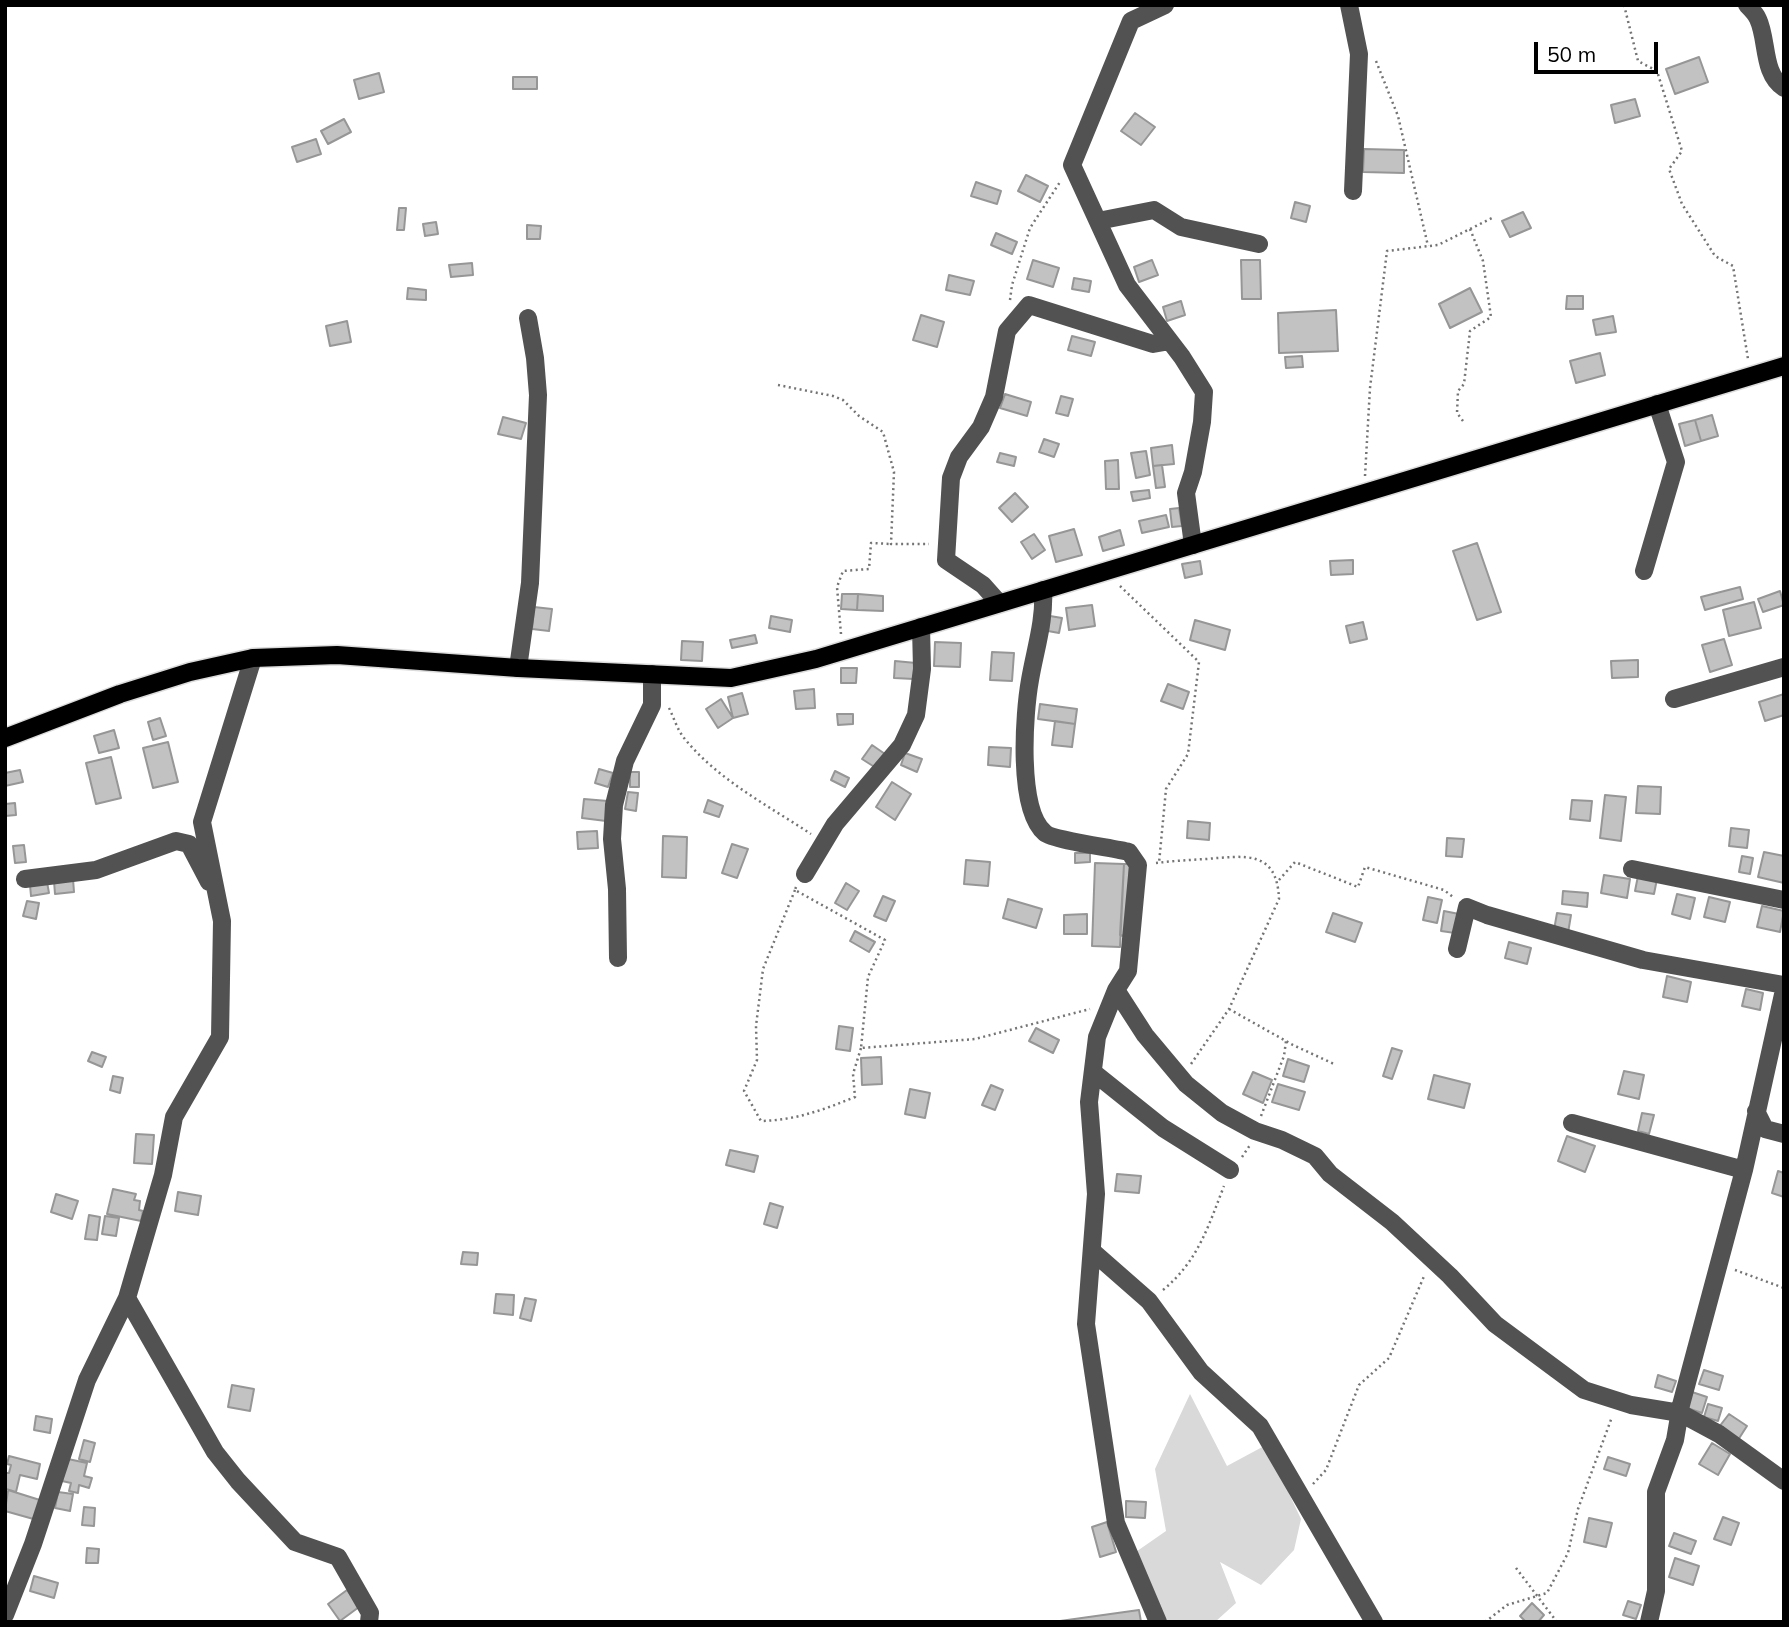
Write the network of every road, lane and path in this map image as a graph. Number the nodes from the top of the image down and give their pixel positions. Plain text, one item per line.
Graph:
1 (1165, 5) edge
2 (1349, 5) edge
3 (1624, 5) edge
4 (1747, 5) edge
5 (1373, 54) dead end
6 (1784, 88) edge
7 (1072, 165) junction
8 (1353, 191) dead end
9 (1492, 218) dead end
10 (1098, 221) junction
11 (1470, 229) junction
12 (1259, 244) dead end
13 (1428, 246) junction
14 (528, 318) dead end
15 (1007, 331) junction
16 (1170, 341) junction
17 (1784, 366) edge
18 (1750, 376) junction
19 (778, 385) dead end
20 (1657, 404) junction
21 (1464, 421) dead end
22 (1366, 493) junction
23 (891, 544) junction
24 (947, 545) junction
25 (1194, 545) junction
26 (1644, 571) dead end
27 (1105, 572) junction
28 (1044, 590) junction
29 (999, 603) junction
30 (921, 627) junction
31 (843, 651) junction
32 (253, 658) junction
33 (1784, 667) edge
34 (518, 668) junction
35 (652, 674) junction
36 (652, 696) junction
37 (1674, 699) dead end
38 (5, 738) edge
39 (824, 842) junction
40 (1159, 863) junction
41 (1138, 864) junction
42 (1632, 869) dead end
43 (805, 874) joint
44 (25, 879) dead end
45 (1279, 881) junction
46 (795, 890) junction
47 (217, 894) junction
48 (1784, 900) edge
49 (1467, 907) junction
50 (1457, 949) dead end
51 (618, 958) dead end
52 (1784, 988) edge
53 (1113, 996) junction
54 (1229, 1009) junction
55 (861, 1048) junction
56 (1334, 1065) dead end
57 (1093, 1072) junction
58 (1181, 1078) junction
59 (1756, 1111) junction
60 (1572, 1123) dead end
61 (1784, 1134) edge
62 (1230, 1170) dead end
63 (1744, 1170) junction
64 (1092, 1251) junction
65 (1432, 1259) junction
66 (1719, 1264) junction
67 (1784, 1288) edge
68 (127, 1298) junction
69 (1619, 1401) junction
70 (1680, 1413) junction
71 (1784, 1481) edge
72 (1301, 1496) junction
73 (1516, 1568) dead end
74 (1537, 1596) junction
75 (5, 1615) edge
76 (369, 1622) edge
77 (1158, 1622) edge
78 (1374, 1622) edge
79 (1485, 1622) edge
80 (1557, 1622) edge
81 (1649, 1622) edge

1 - 7 street
2 - 8 street
3 - 18 path
4 - 6 street
5 - 13 path
7 - 10 street
7 - 15 path
9 - 11 path
10 - 12 street
10 - 16 street
11 - 13 path
11 - 21 path
13 - 22 path
14 - 34 street
15 - 16 street
15 - 24 street
16 - 25 street
17 - 18 main road
18 - 20 main road
19 - 23 path
20 - 22 main road
20 - 26 street
22 - 25 main road
23 - 24 path
23 - 31 path
24 - 29 street
25 - 27 main road
27 - 28 main road
27 - 40 path
28 - 29 main road
28 - 41 street
29 - 30 main road
30 - 31 main road
30 - 39 street
31 - 35 main road
32 - 34 main road
32 - 38 main road
32 - 47 street
33 - 37 street
34 - 35 main road
35 - 36 street
36 - 39 path
36 - 51 street
39 - 43 street
40 - 41 path
40 - 45 path
41 - 53 street
42 - 48 street
43 - 46 path
44 - 47 street
45 - 49 path
45 - 54 path
46 - 55 path
46 - 55 path
47 - 68 street
49 - 50 street
49 - 52 street
52 - 59 street
53 - 55 path
53 - 57 street
53 - 58 street
54 - 56 path
54 - 58 path
57 - 62 street
57 - 64 street
58 - 65 street
59 - 61 street
59 - 63 street
60 - 63 street
63 - 66 street
64 - 72 street
64 - 77 street
65 - 69 street
65 - 72 path
66 - 67 path
66 - 70 street
68 - 75 street
68 - 76 street
69 - 70 street
69 - 74 path
70 - 71 street
70 - 81 street
72 - 78 street
73 - 74 path
74 - 79 path
74 - 80 path

